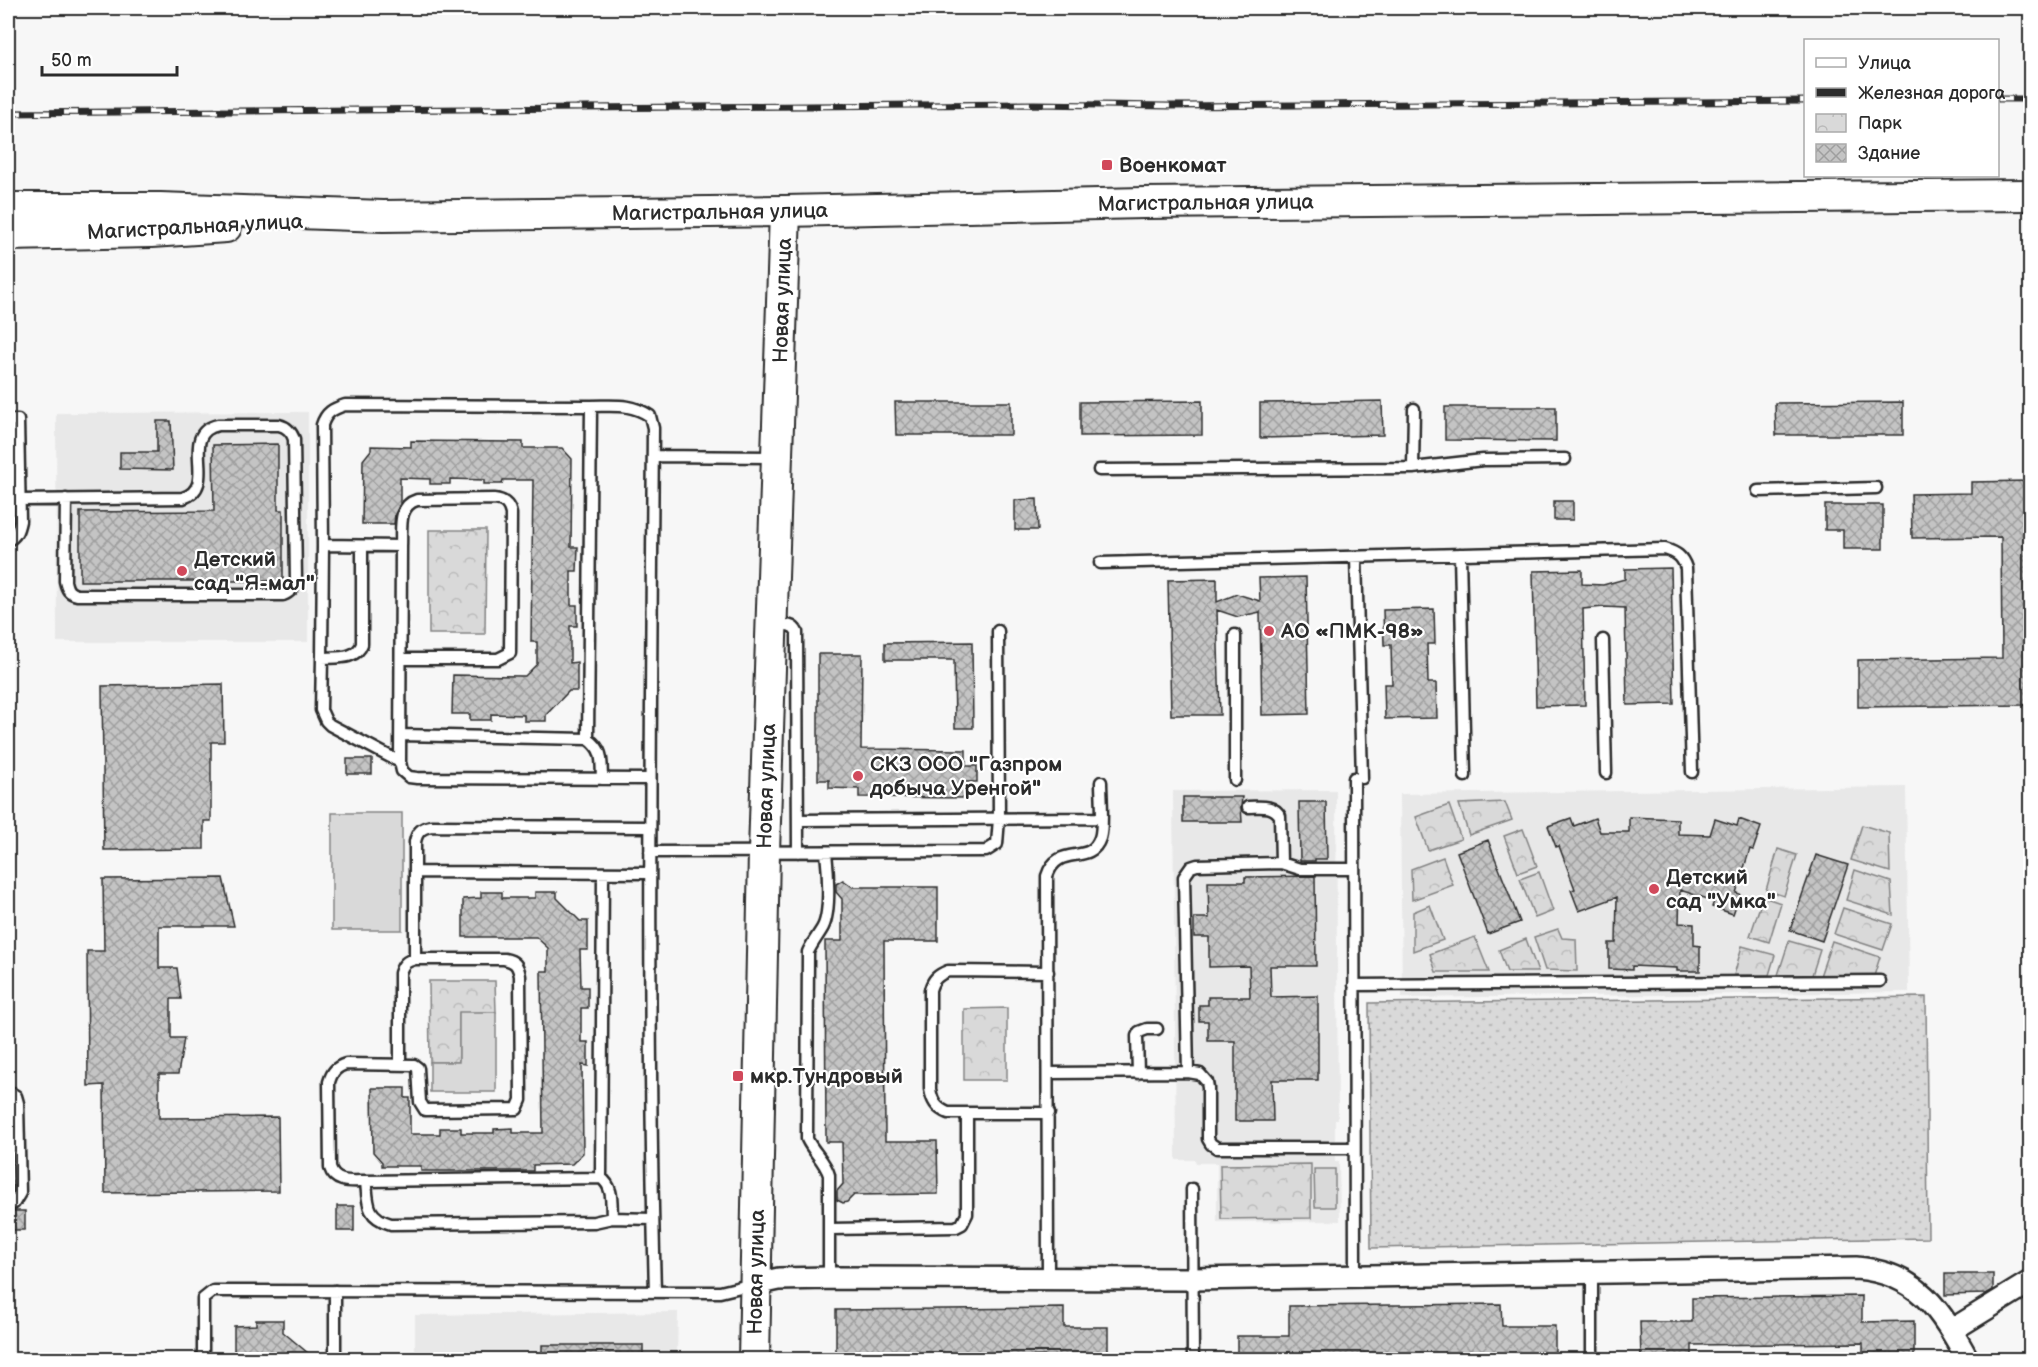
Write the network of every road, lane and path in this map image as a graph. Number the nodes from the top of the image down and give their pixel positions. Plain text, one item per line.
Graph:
1 (2031, 195) edge
2 (8, 206) edge
3 (785, 211) junction
4 (383, 216) junction
5 (8, 235) edge
6 (591, 406) junction
7 (1414, 409) dead end
8 (8, 420) edge
9 (652, 456) junction
10 (776, 457) junction
11 (1565, 459) dead end
12 (1413, 468) junction
13 (1099, 470) dead end
14 (1876, 488) dead end
15 (1758, 491) dead end
16 (66, 499) junction
17 (20, 500) junction
18 (8, 540) edge
19 (322, 545) junction
20 (362, 546) junction
21 (401, 546) junction
22 (1460, 554) junction
23 (1356, 557) junction
24 (1100, 563) dead end
25 (771, 625) junction
26 (998, 631) dead end
27 (1235, 635) dead end
28 (1603, 640) dead end
29 (322, 658) junction
30 (401, 659) junction
31 (401, 735) junction
32 (588, 739) junction
33 (400, 762) junction
34 (1692, 772) dead end
35 (1606, 773) dead end
36 (1465, 776) dead end
37 (602, 779) junction
38 (650, 779) junction
39 (1235, 780) dead end
40 (1101, 782) dead end
41 (1248, 807) dead end
42 (1101, 818) junction
43 (999, 819) junction
44 (798, 820) junction
45 (650, 827) junction
46 (650, 852) junction
47 (764, 852) junction
48 (798, 852) junction
49 (826, 852) junction
50 (1281, 863) junction
51 (1354, 869) junction
52 (415, 872) junction
53 (603, 873) junction
54 (649, 873) junction
55 (416, 959) junction
56 (1048, 972) junction
57 (1880, 981) dead end
58 (1354, 985) junction
59 (1157, 1029) dead end
60 (400, 1064) junction
61 (1138, 1072) junction
62 (1188, 1072) junction
63 (1048, 1073) junction
64 (8, 1091) edge
65 (967, 1113) junction
66 (1049, 1113) junction
67 (1354, 1148) junction
68 (601, 1178) junction
69 (366, 1181) junction
70 (1192, 1189) dead end
71 (8, 1206) edge
72 (612, 1218) junction
73 (652, 1219) junction
74 (830, 1229) junction
75 (1592, 1273) junction
76 (1355, 1277) junction
77 (830, 1278) junction
78 (1048, 1279) junction
79 (1192, 1279) junction
80 (2031, 1282) edge
81 (756, 1284) junction
82 (335, 1291) junction
83 (655, 1291) junction
84 (1952, 1330) junction
85 (203, 1359) edge
86 (336, 1359) edge
87 (754, 1359) edge
88 (1192, 1359) edge
89 (1593, 1359) edge
90 (1968, 1359) edge

1 - 3 main road, Магистральная улица
2 - 4 main road, Магистральная улица
3 - 4 main road, Магистральная улица
3 - 10 main road, Новая улица
4 - 5 main road, Магистральная улица
6 - 9 lane
6 - 19 lane
6 - 32 lane
7 - 12 lane
8 - 17 lane
9 - 10 lane
9 - 38 lane
10 - 25 main road, Новая улица
11 - 12 lane
12 - 13 lane
14 - 15 lane
16 - 16 lane
16 - 17 lane
17 - 18 lane
19 - 20 lane
19 - 29 lane
20 - 21 lane
20 - 29 lane
21 - 30 lane
21 - 30 lane
22 - 23 lane
22 - 34 lane
22 - 36 lane
23 - 24 lane
23 - 51 lane
25 - 44 lane
25 - 47 main road, Новая улица
26 - 43 lane
27 - 39 lane
28 - 35 lane
29 - 33 lane
30 - 31 lane
31 - 32 lane
31 - 33 lane
32 - 37 lane
33 - 37 lane
37 - 38 lane
38 - 45 lane
40 - 42 lane
41 - 50 lane
42 - 43 lane
42 - 56 lane
43 - 44 lane
43 - 49 lane
44 - 48 lane
45 - 46 lane
45 - 52 lane
46 - 47 lane
46 - 54 lane
47 - 48 lane
47 - 81 main road, Новая улица
48 - 49 lane
49 - 74 lane
50 - 51 lane
50 - 62 lane
51 - 58 lane
52 - 53 lane
52 - 55 lane
53 - 54 lane
53 - 68 lane
54 - 73 lane
55 - 60 lane
55 - 60 lane
56 - 63 lane
56 - 65 lane
57 - 58 lane
58 - 67 lane
59 - 61 lane
60 - 69 lane
61 - 62 lane
61 - 63 lane
62 - 67 lane
63 - 66 lane
64 - 71 lane
65 - 66 lane
65 - 74 lane
66 - 78 lane
67 - 76 lane
68 - 69 lane
68 - 72 lane
69 - 72 lane
70 - 79 lane
72 - 73 lane
73 - 83 lane
74 - 77 lane
75 - 76 street
75 - 84 street
75 - 89 lane
76 - 79 street
77 - 78 street
77 - 81 street
78 - 79 street
79 - 88 lane
80 - 84 street
81 - 83 lane
81 - 87 main road, Новая улица
82 - 83 lane
82 - 85 lane
82 - 86 lane
84 - 90 street

